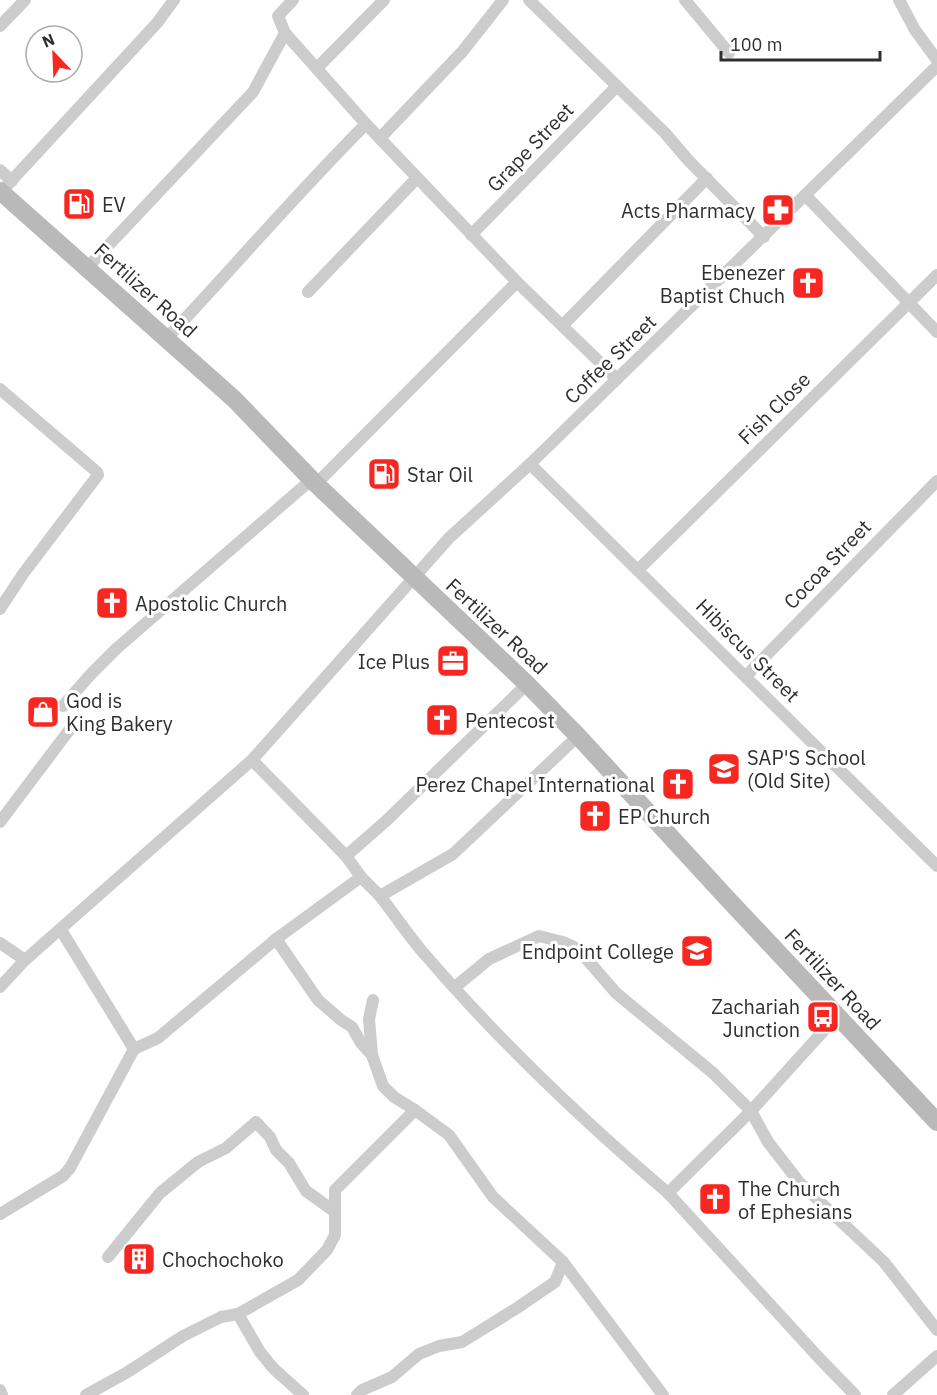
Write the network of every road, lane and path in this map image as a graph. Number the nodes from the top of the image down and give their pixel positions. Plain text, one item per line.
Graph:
1 (26, 0) edge
2 (174, 0) edge
3 (291, 0) edge
4 (384, 0) edge
5 (503, 0) edge
6 (529, 0) edge
7 (685, 0) edge
8 (899, 0) edge
9 (0, 26) edge
10 (285, 33) junction
11 (729, 53) dead end
12 (937, 60) edge
13 (937, 66) edge
14 (317, 68) junction
15 (617, 86) junction
16 (366, 124) junction
17 (380, 138) junction
18 (0, 170) edge
19 (417, 178) junction
20 (707, 178) junction
21 (4, 188) edge
22 (806, 196) junction
23 (471, 235) junction
24 (764, 237) junction
25 (88, 267) junction
26 (937, 275) edge
27 (517, 282) junction
28 (308, 292) dead end
29 (910, 302) junction
30 (563, 325) junction
31 (937, 332) edge
32 (167, 338) junction
33 (617, 379) junction
34 (1, 392) edge
35 (530, 464) junction
36 (937, 481) edge
37 (313, 482) junction
38 (638, 570) junction
39 (413, 578) junction
40 (0, 609) edge
41 (746, 676) junction
42 (527, 684) junction
43 (63, 706) dead end
44 (70, 729) dead end
45 (578, 736) junction
46 (252, 760) junction
47 (0, 822) edge
48 (346, 856) junction
49 (937, 866) edge
50 (361, 877) junction
51 (380, 896) junction
52 (61, 930) junction
53 (276, 939) junction
54 (0, 943) edge
55 (25, 960) junction
56 (0, 987) edge
57 (455, 987) junction
58 (373, 1000) dead end
59 (837, 1016) junction
60 (134, 1049) junction
61 (372, 1055) junction
62 (415, 1110) junction
63 (751, 1111) junction
64 (937, 1122) edge
65 (668, 1193) junction
66 (334, 1211) junction
67 (0, 1214) edge
68 (108, 1257) dead end
69 (563, 1262) junction
70 (238, 1314) junction
71 (937, 1330) edge
72 (937, 1356) edge
73 (0, 1390) edge
74 (2, 1395) edge
75 (86, 1395) edge
76 (303, 1395) edge
77 (357, 1395) edge
78 (663, 1395) edge
79 (855, 1395) edge
80 (893, 1395) edge

1 - 9 street
2 - 21 street
3 - 10 street
4 - 14 street
5 - 17 street
6 - 15 street
7 - 11 street
8 - 12 street
10 - 14 street
10 - 25 street
13 - 22 street, Coffee Street
14 - 16 street
15 - 20 street
15 - 23 street, Grape Street
16 - 17 street
16 - 32 street
17 - 19 street
18 - 21 street
19 - 23 street
19 - 28 street
20 - 24 street
20 - 30 street
21 - 25 street, Fertilizer Road
22 - 24 street, Coffee Street
22 - 29 street
23 - 27 street
24 - 33 street, Coffee Street
25 - 32 street, Fertilizer Road
26 - 29 street, Fish Close
27 - 30 street
27 - 37 street
29 - 31 street
29 - 38 street, Fish Close
30 - 33 street
32 - 37 street, Fertilizer Road
33 - 35 street, Coffee Street
34 - 40 street
35 - 38 street, Hibiscus Street
35 - 39 street, Coffee Street
36 - 41 street, Cocoa Street
37 - 39 street, Fertilizer Road
37 - 43 street
38 - 41 street, Hibiscus Street
39 - 42 street, Fertilizer Road
39 - 46 street, Coffee Street
41 - 49 street, Hibiscus Street
42 - 45 street, Fertilizer Road
42 - 48 street
44 - 47 street
45 - 51 street
45 - 59 street, Fertilizer Road
46 - 48 street
46 - 52 street, Coffee Street
48 - 50 street
50 - 51 street
50 - 53 street
51 - 57 street
52 - 55 street, Coffee Street
52 - 60 street
53 - 60 street
53 - 61 street
54 - 55 street
55 - 56 street, Coffee Street
57 - 63 street
57 - 65 street
58 - 61 street
59 - 63 street
59 - 64 street, Fertilizer Road
60 - 67 street
61 - 62 street
62 - 66 street
62 - 69 street
63 - 65 street
63 - 71 street
65 - 79 street
66 - 68 street
66 - 70 street
69 - 77 street
69 - 78 street
70 - 75 street
70 - 76 street
72 - 80 street
73 - 74 street

